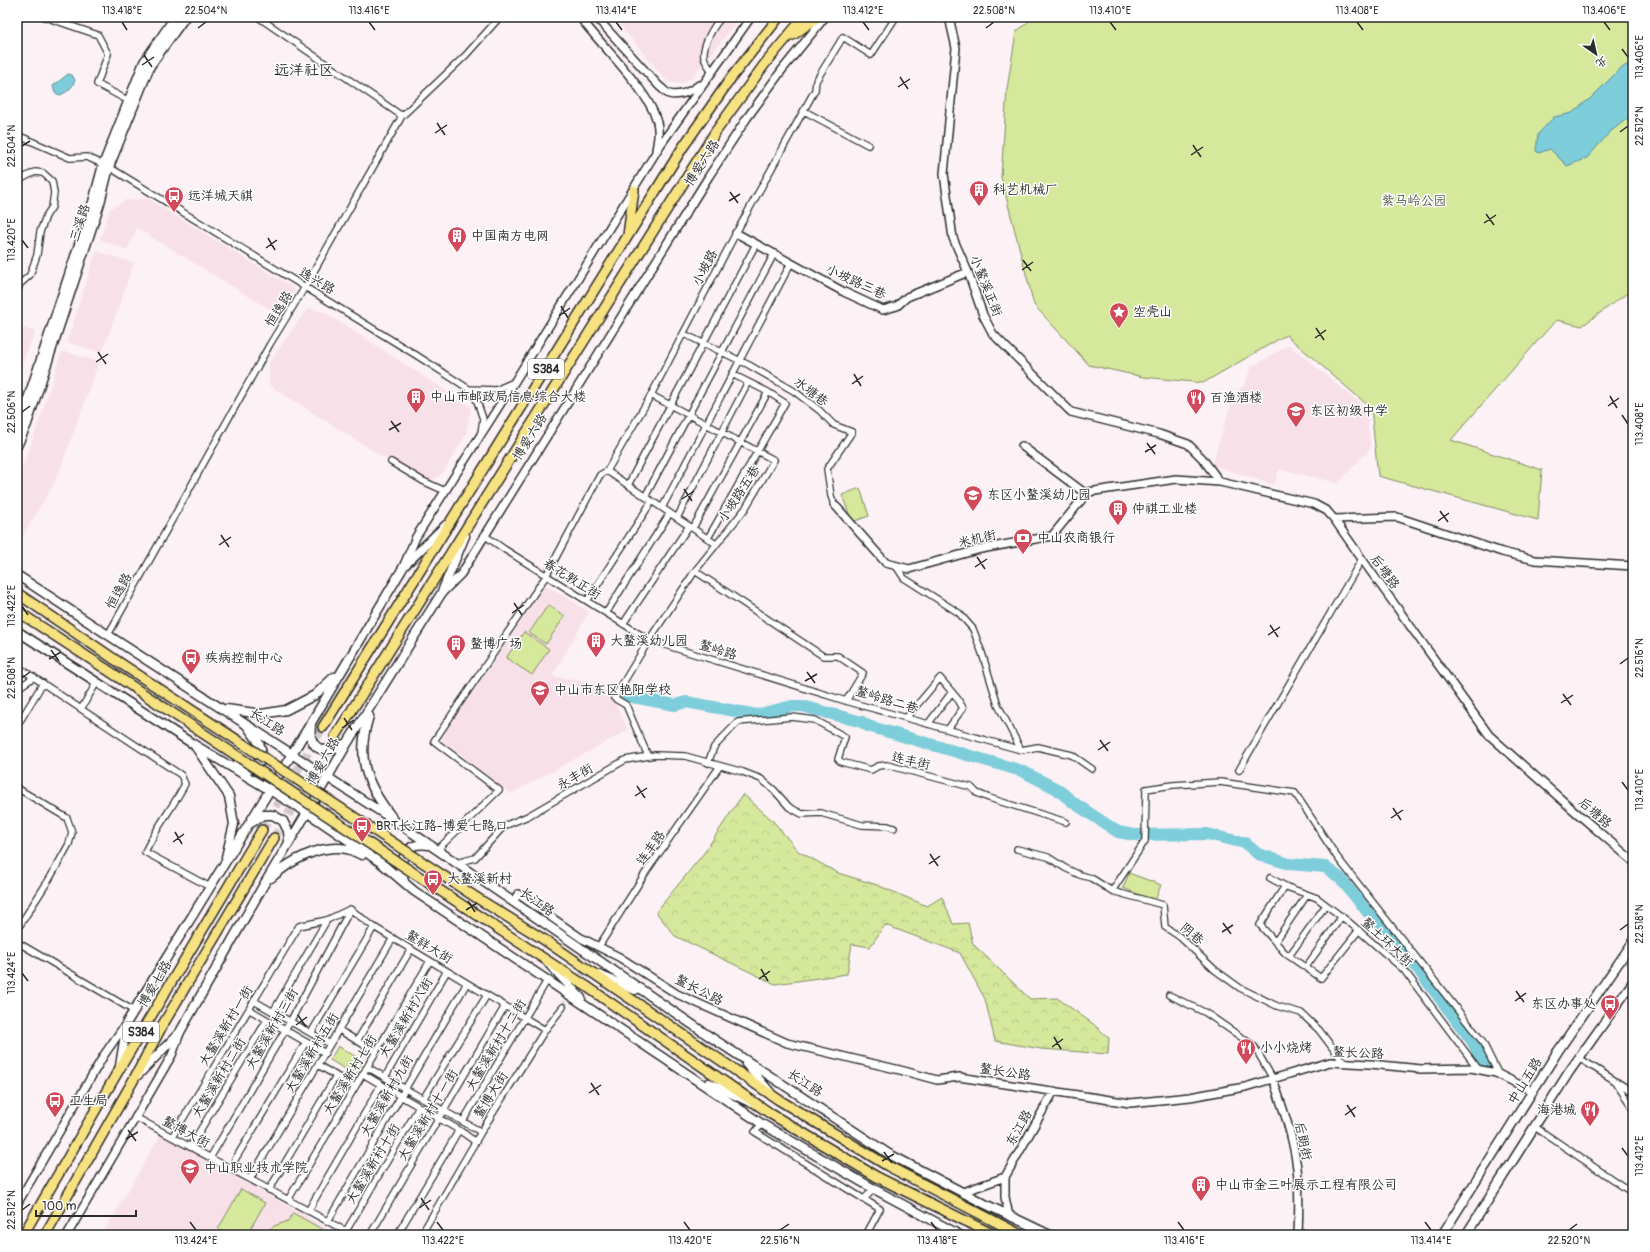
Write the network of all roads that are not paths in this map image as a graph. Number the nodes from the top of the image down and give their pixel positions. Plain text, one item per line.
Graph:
1 (44, 17) edge
2 (175, 17) edge
3 (185, 17) edge
4 (258, 17) edge
5 (500, 17) edge
6 (580, 17) edge
7 (596, 17) edge
8 (722, 17) edge
9 (751, 17) edge
10 (779, 17) edge
11 (804, 17) edge
12 (818, 17) edge
13 (825, 17) edge
14 (896, 17) edge
15 (949, 17) edge
16 (782, 42) junction
17 (712, 71) junction
18 (704, 81) junction
19 (132, 103) junction
20 (804, 110) junction
21 (402, 116) junction
22 (17, 135) edge
23 (868, 145) dead end
24 (656, 153) junction
25 (106, 166) junction
26 (17, 181) edge
27 (634, 190) junction
28 (736, 233) junction
29 (628, 238) junction
30 (756, 244) junction
31 (774, 254) junction
32 (791, 263) junction
33 (968, 272) junction
34 (18, 283) edge
35 (305, 287) junction
36 (17, 292) edge
37 (684, 334) junction
38 (703, 343) junction
39 (722, 352) junction
40 (739, 360) junction
41 (732, 374) junction
42 (515, 382) junction
43 (748, 382) junction
44 (469, 390) junction
45 (768, 392) junction
46 (651, 395) junction
47 (670, 405) junction
48 (689, 414) junction
49 (706, 424) junction
50 (17, 432) edge
51 (722, 432) junction
52 (480, 436) junction
53 (740, 442) junction
54 (17, 446) edge
55 (1022, 446) dead end
56 (758, 451) junction
57 (391, 462) dead end
58 (607, 471) junction
59 (1220, 482) junction
60 (628, 485) junction
61 (445, 491) junction
62 (1086, 494) junction
63 (645, 497) junction
64 (652, 501) junction
65 (834, 504) joint
66 (662, 508) junction
67 (670, 513) junction
68 (454, 518) junction
69 (677, 518) junction
70 (1334, 519) junction
71 (470, 522) junction
72 (691, 527) junction
73 (484, 535) junction
74 (708, 538) junction
75 (716, 544) junction
76 (1362, 559) junction
77 (404, 566) junction
78 (896, 566) junction
79 (1633, 566) edge
80 (695, 571) junction
81 (17, 575) edge
82 (546, 576) junction
83 (17, 593) edge
84 (441, 594) junction
85 (587, 601) junction
86 (17, 611) edge
87 (606, 613) junction
88 (623, 624) junction
89 (17, 631) edge
90 (108, 635) junction
91 (649, 640) junction
92 (17, 666) edge
93 (342, 669) junction
94 (34, 678) junction
95 (97, 682) junction
96 (17, 683) edge
97 (43, 683) junction
98 (952, 692) junction
99 (846, 701) junction
100 (372, 704) junction
101 (222, 708) junction
102 (81, 709) junction
103 (906, 718) junction
104 (245, 723) junction
105 (311, 723) junction
106 (928, 724) junction
107 (17, 726) edge
108 (323, 727) tunnel mouth
109 (948, 729) junction
110 (335, 737) tunnel mouth
111 (348, 742) junction
112 (193, 744) junction
113 (1021, 750) junction
114 (292, 754) junction
115 (648, 756) junction
116 (218, 759) junction
117 (708, 763) junction
118 (720, 766) junction
119 (1092, 769) dead end
120 (1239, 770) dead end
121 (328, 777) junction
122 (17, 788) edge
123 (270, 790) junction
124 (308, 813) junction
125 (395, 821) junction
126 (1066, 822) dead end
127 (249, 824) junction
128 (894, 828) dead end
129 (262, 830) tunnel mouth
130 (274, 838) tunnel mouth
131 (289, 843) junction
132 (434, 848) junction
133 (1017, 850) dead end
134 (1633, 861) edge
135 (380, 862) junction
136 (456, 863) junction
137 (224, 865) junction
138 (1270, 878) dead end
139 (404, 882) junction
140 (263, 886) junction
141 (1285, 886) junction
142 (210, 887) junction
143 (1112, 891) junction
144 (1307, 895) junction
145 (513, 902) junction
146 (1326, 904) junction
147 (350, 909) junction
148 (1342, 916) junction
149 (327, 920) junction
150 (374, 926) junction
151 (17, 928) edge
152 (1359, 930) junction
153 (393, 938) junction
154 (17, 942) edge
155 (1275, 942) junction
156 (1633, 942) edge
157 (601, 943) tunnel mouth
158 (411, 949) junction
159 (1289, 956) junction
160 (543, 958) junction
161 (430, 961) junction
162 (1306, 967) junction
163 (588, 970) junction
164 (447, 971) junction
165 (548, 980) junction
166 (1633, 982) edge
167 (467, 983) junction
168 (486, 995) junction
169 (1169, 995) dead end
170 (650, 996) junction
171 (254, 1001) junction
172 (505, 1006) junction
173 (563, 1007) tunnel mouth
174 (589, 1007) junction
175 (250, 1010) junction
176 (134, 1011) junction
177 (273, 1012) junction
178 (524, 1018) junction
179 (267, 1020) junction
180 (127, 1022) junction
181 (290, 1022) junction
182 (285, 1030) junction
183 (339, 1030) junction
184 (545, 1030) junction
185 (180, 1032) junction
186 (311, 1033) junction
187 (357, 1040) junction
188 (306, 1042) junction
189 (330, 1044) junction
190 (376, 1052) junction
191 (325, 1053) junction
192 (741, 1058) junction
193 (1579, 1058) junction
194 (1344, 1063) junction
195 (318, 1065) junction
196 (367, 1067) junction
197 (120, 1068) junction
198 (1479, 1070) junction
199 (363, 1074) junction
200 (688, 1074) junction
201 (1499, 1075) junction
202 (336, 1076) junction
203 (385, 1077) junction
204 (134, 1079) junction
205 (1273, 1079) junction
206 (1614, 1080) junction
207 (381, 1085) junction
208 (355, 1087) junction
209 (404, 1088) junction
210 (1054, 1091) junction
211 (1532, 1091) junction
212 (1633, 1092) edge
213 (400, 1096) junction
214 (774, 1097) junction
215 (423, 1099) junction
216 (758, 1105) junction
217 (420, 1107) junction
218 (1633, 1108) edge
219 (443, 1110) junction
220 (135, 1117) junction
221 (438, 1118) junction
222 (463, 1121) junction
223 (762, 1124) junction
224 (1535, 1127) junction
225 (459, 1130) junction
226 (482, 1132) junction
227 (172, 1137) junction
228 (476, 1142) junction
229 (190, 1147) junction
230 (210, 1158) junction
231 (230, 1168) junction
232 (1005, 1177) junction
233 (250, 1179) junction
234 (1633, 1182) edge
235 (874, 1189) junction
236 (269, 1190) junction
237 (963, 1192) junction
238 (864, 1199) junction
239 (288, 1200) junction
240 (17, 1204) edge
241 (308, 1211) junction
242 (1009, 1216) junction
243 (328, 1221) junction
244 (346, 1231) junction
245 (954, 1234) edge
246 (23, 1235) edge
247 (46, 1235) edge
248 (67, 1235) edge
249 (353, 1235) edge
250 (370, 1235) edge
251 (397, 1235) edge
252 (422, 1235) edge
253 (866, 1235) edge
254 (994, 1235) edge
255 (1021, 1235) edge
256 (1050, 1235) edge
257 (1298, 1235) edge
258 (1442, 1235) edge
259 (1466, 1235) edge

1 - 19 street
2 - 19 main road
3 - 19 main road, 三溪路
4 - 21 street
5 - 21 street, 恒逸路
6 - 24 street
7 - 18 street
8 - 17 street
9 - 17 street
10 - 29 highway, 博爱六路 / S384
11 - 16 highway, 博爱六路 / S384
12 - 16 highway
13 - 73 street, 博爱六路
14 - 20 street, 小坡路
15 - 33 street, 小鳌溪正街
16 - 71 highway, 博爱六路 / S384
17 - 18 street
18 - 24 street
19 - 25 main road, 三溪路
20 - 23 street
20 - 28 street, 小坡路
21 - 35 street, 恒逸路
22 - 25 street, 逸兴路
24 - 27 street
25 - 35 street, 逸兴路
25 - 50 main road, 三溪路
25 - 54 main road, 三溪路
26 - 34 street
27 - 29 highway
27 - 42 street
28 - 30 street, 小坡路三巷
28 - 37 street, 小坡路
29 - 68 highway, 博爱六路 / S384
30 - 31 street, 小坡路三巷
30 - 38 street
31 - 32 street, 小坡路三巷
31 - 39 street
32 - 33 street, 小坡路三巷
32 - 40 street
33 - 59 street, 小鳌溪正街
34 - 36 street
35 - 44 street, 逸兴路
35 - 90 street, 恒逸路
37 - 38 street, 水塘巷
37 - 46 street, 小坡路
38 - 39 street, 水塘巷
38 - 47 street
39 - 40 street, 水塘巷
39 - 48 street
40 - 41 street
40 - 65 street, 水塘巷
41 - 43 street
41 - 49 street
42 - 44 street
42 - 52 street
43 - 45 street
43 - 51 street
44 - 52 street, 逸兴路
45 - 53 street
45 - 56 street
46 - 47 street, 小坡路五巷
46 - 58 street, 小坡路
47 - 48 street, 小坡路五巷
47 - 60 street
48 - 49 street, 小坡路五巷
48 - 63 street
49 - 51 street, 小坡路五巷
49 - 66 street
51 - 53 street, 小坡路五巷
51 - 69 street
52 - 61 street
53 - 56 street, 小坡路五巷
53 - 72 street
55 - 62 street
56 - 74 street
56 - 75 street, 小坡路五巷
57 - 61 street
58 - 60 street
58 - 82 street, 小坡路
59 - 62 street, 后塘路
59 - 70 street, 后塘路
60 - 63 street
61 - 77 street
62 - 78 street, 米机街
63 - 64 street
64 - 66 street
64 - 85 street
65 - 78 street
66 - 67 street
67 - 69 street
67 - 87 street
68 - 77 main road
68 - 108 highway, 博爱六路 / S384
69 - 72 street
70 - 76 street, 后塘路
70 - 79 street
71 - 84 main road
71 - 110 highway, 博爱六路 / S384
72 - 74 street
72 - 88 street
73 - 82 street, 春花敦正街
73 - 84 street, 博爱六路
74 - 75 street
75 - 80 street
76 - 120 street
76 - 134 street, 后塘路
77 - 93 main road
78 - 113 street
80 - 91 street
80 - 99 street, 鳌岭路二巷
81 - 90 main road, 长江路
82 - 85 street, 春花敦正街
82 - 132 street, 小坡路
83 - 163 highway, 长江路, bridge
84 - 100 main road, 博爱六路
85 - 87 street, 春花敦正街
86 - 160 highway, bridge
87 - 88 street, 春花敦正街
88 - 91 street, 春花敦正街
89 - 95 main road
90 - 101 main road, 长江路
91 - 99 street, 鳌岭路
91 - 115 street
92 - 94 street
93 - 101 main road
93 - 105 main road
94 - 96 street
94 - 97 street
95 - 102 street
95 - 112 main road
97 - 102 street
97 - 107 street
98 - 103 street
98 - 106 street
98 - 109 street
99 - 103 street, 鳌岭路二巷
100 - 111 main road, 博爱六路
100 - 125 main road
101 - 104 main road, 长江路
102 - 142 street
103 - 106 street, 鳌岭路二巷
104 - 114 main road, 长江路
104 - 116 main road
105 - 111 main road
105 - 114 main road
106 - 109 street, 鳌岭路二巷
109 - 113 street, 鳌岭路二巷
111 - 121 main road, 博爱六路
112 - 116 main road
112 - 137 main road
113 - 119 street, 鳌岭路二巷
114 - 121 main road, 长江路
114 - 123 main road, 博爱七路
115 - 117 street, 永丰街
115 - 136 street, 永丰街
116 - 123 main road
117 - 118 street, 永丰街
117 - 126 street, 连丰街
118 - 128 street, 永丰街
118 - 157 street, 连丰路
121 - 124 main road, 博爱六路
121 - 125 main road, 长江路
122 - 151 street
123 - 124 main road
123 - 127 main road, 博爱七路
124 - 131 main road
124 - 135 main road
125 - 132 main road, 长江路
127 - 131 main road
127 - 137 main road, 博爱七路
129 - 197 highway, 博爱七路 / S384
130 - 204 highway, S384
131 - 140 main road
132 - 136 main road, 长江路
132 - 139 main road
133 - 143 street, 阴巷
135 - 139 main road
135 - 140 main road
136 - 145 main road, 长江路
137 - 142 main road, 博爱七路
138 - 141 street, 鳌土环大街
139 - 165 main road
140 - 185 main road
141 - 144 street, 鳌土环大街
141 - 155 street
142 - 176 main road, 博爱七路
143 - 194 street, 阴巷
143 - 201 street
144 - 146 street, 鳌土环大街
144 - 155 street
145 - 170 main road, 长江路
145 - 210 street, 鳌长公路
146 - 148 street, 鳌土环大街
146 - 159 street
147 - 149 street
147 - 150 street, 鳌祥大街
147 - 181 street, 大鳌溪新村三街
148 - 152 street, 鳌土环大街
148 - 162 street
149 - 171 street, 大鳌溪新村一街
149 - 177 street
150 - 153 street, 鳌祥大街
150 - 186 street, 大鳌溪新村五街
152 - 162 street
152 - 198 street, 鳌土环大街
153 - 158 street, 鳌祥大街
153 - 183 street, 大鳌溪新村五街
154 - 176 street
155 - 159 street
156 - 211 main road, 中山五路
158 - 161 street, 鳌祥大街
158 - 187 street
159 - 162 street
160 - 174 main road
160 - 216 highway
161 - 164 street, 鳌祥大街
161 - 190 street, 大鳌溪新村七街
163 - 170 main road
163 - 214 highway, 长江路
164 - 167 street, 鳌祥大街
164 - 203 street, 大鳌溪新村八街
165 - 174 main road
165 - 178 street, 大鳌溪新村十二街
166 - 193 main road
167 - 168 street, 鳌祥大街
167 - 209 street, 大鳌溪新村九街
168 - 172 street, 鳌祥大街
168 - 215 street
169 - 205 street
170 - 192 main road, 长江路
171 - 175 street, 大鳌溪新村一街
171 - 177 street
172 - 178 street, 鳌祥大街
172 - 219 street, 大鳌溪新村十一街
173 - 184 street
174 - 200 main road
175 - 179 street
175 - 227 street, 大鳌溪新村一街
176 - 180 main road, 博爱七路
177 - 181 street
178 - 184 street, 鳌祥大街
178 - 222 street, 大鳌溪新村十二街
179 - 182 street
179 - 229 street, 大鳌溪新村二街
180 - 197 main road
180 - 240 street
181 - 182 street, 大鳌溪新村三街
181 - 186 street
182 - 188 street
182 - 230 street, 大鳌溪新村三街
183 - 187 street
183 - 189 street, 大鳌溪新村五街
184 - 226 street, 鳌博大街
185 - 204 main road
185 - 220 street
186 - 189 street
187 - 190 street
188 - 191 street
188 - 231 street
189 - 191 street, 大鳌溪新村五街
190 - 196 street, 大鳌溪新村七街
191 - 195 street, 大鳌溪新村五街
192 - 214 main road
192 - 237 main road, 长江路
193 - 206 street
193 - 224 main road
194 - 198 street, 鳌长公路
194 - 205 street, 鳌长公路
195 - 202 street
195 - 233 street, 大鳌溪新村五街
196 - 199 street, 大鳌溪新村七街
196 - 203 street
197 - 246 highway, 博爱七路 / S384
198 - 201 street, 鳌长公路
199 - 207 street
199 - 208 street, 大鳌溪新村七街
200 - 216 main road
200 - 223 main road
201 - 211 street, 鳌长公路
202 - 208 street
202 - 236 street
203 - 209 street
204 - 247 highway, S384
205 - 210 street, 鳌长公路
205 - 257 street, 后朗街
206 - 212 street
206 - 218 street
207 - 213 street
207 - 241 street
208 - 239 street, 大鳌溪新村七街
209 - 213 street, 大鳌溪新村九街
209 - 215 street
210 - 232 street, 东江路
211 - 258 main road, 中山五路
213 - 217 street
213 - 243 street, 大鳌溪新村九街
214 - 255 highway, 长江路
215 - 219 street
216 - 254 highway
217 - 221 street
217 - 244 street, 大鳌溪新村十街
219 - 221 street, 大鳌溪新村十一街
219 - 222 street
220 - 227 street, 鳌博大街
220 - 248 street
221 - 225 street
221 - 250 street, 大鳌溪新村十一街
222 - 226 street
223 - 235 main road
223 - 238 street
224 - 234 street
224 - 259 main road
225 - 228 street
225 - 251 street
226 - 228 street, 鳌博大街
227 - 229 street, 鳌博大街
228 - 252 street, 鳌博大街
229 - 230 street, 鳌博大街
230 - 231 street, 鳌博大街
231 - 233 street, 鳌博大街
232 - 237 street
232 - 242 street, 东江路
233 - 236 street, 鳌博大街
235 - 238 street
235 - 245 main road
236 - 239 street, 鳌博大街
237 - 242 main road, 长江路
238 - 253 street
239 - 241 street, 鳌博大街
241 - 243 street, 鳌博大街
242 - 256 main road, 长江路
243 - 244 street, 鳌博大街
244 - 249 street, 鳌博大街

